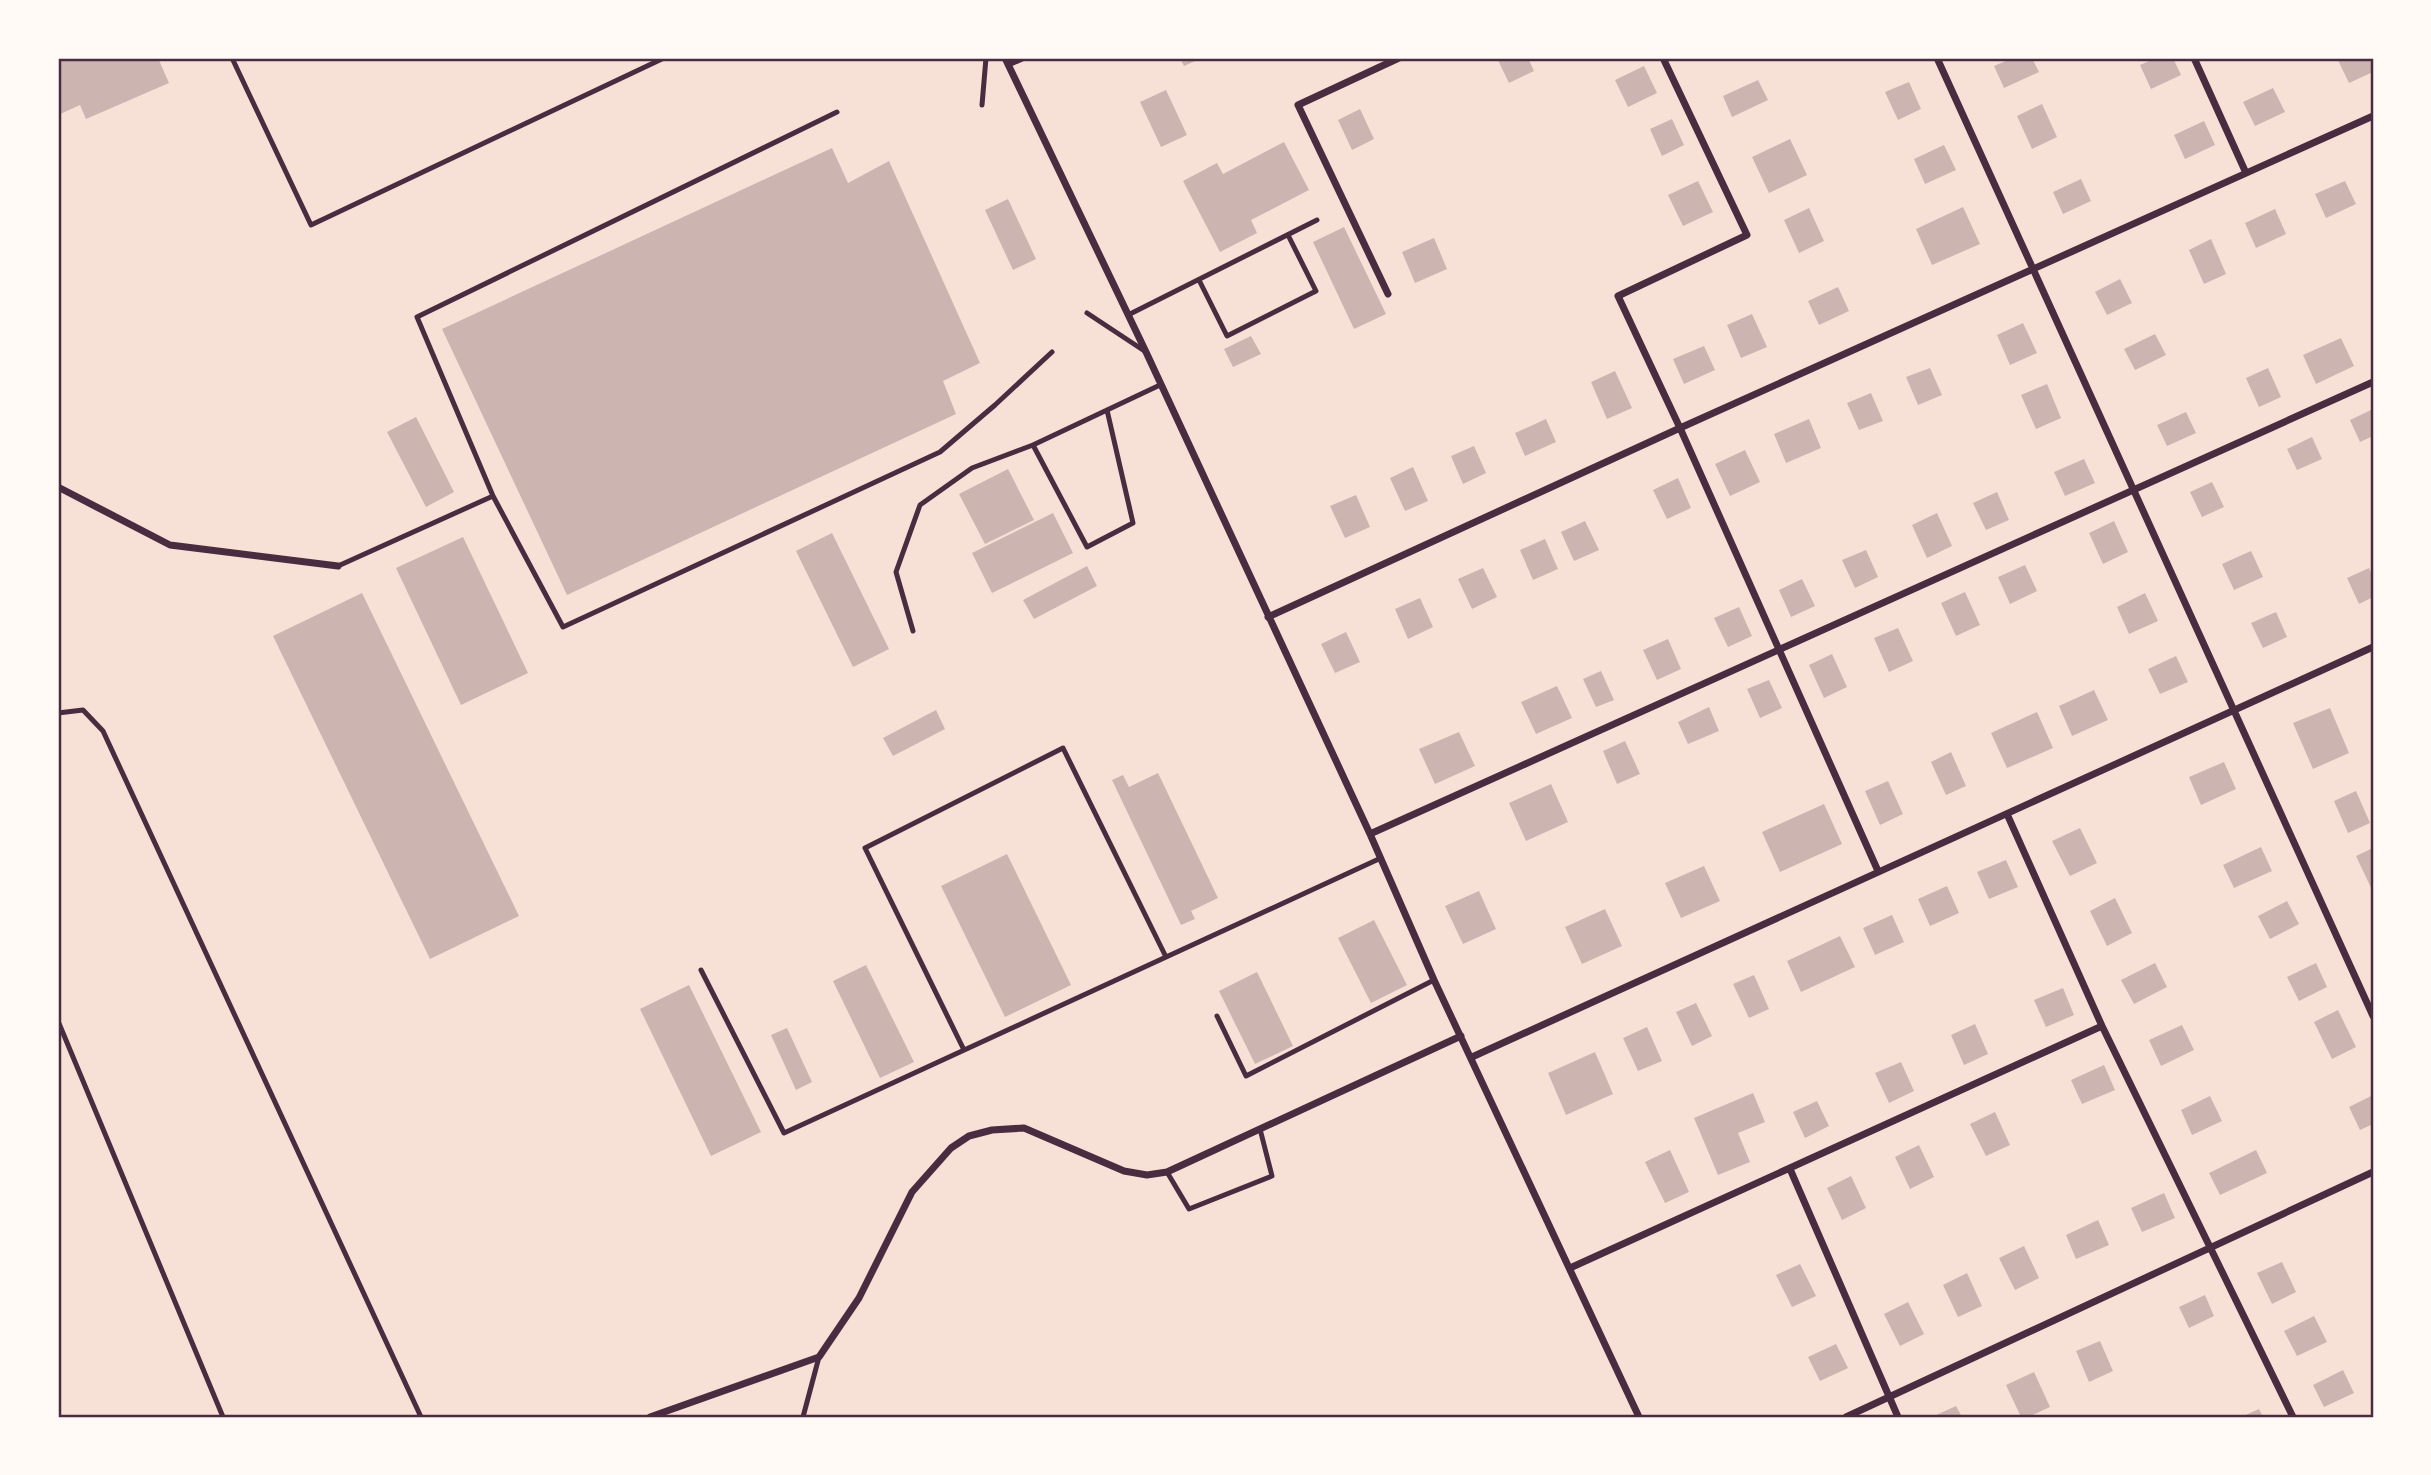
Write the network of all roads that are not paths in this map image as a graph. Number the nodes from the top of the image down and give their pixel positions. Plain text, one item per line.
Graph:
1 (232, 58) edge
2 (664, 58) edge
3 (986, 58) edge
4 (1022, 58) edge
5 (1399, 58) edge
6 (1663, 58) edge
7 (1937, 58) edge
8 (2194, 58) edge
9 (1007, 61) edge
10 (982, 105) dead end
11 (837, 112) dead end
12 (2373, 116) edge
13 (2246, 173) junction
14 (1317, 220) dead end
15 (1288, 235) junction
16 (2034, 268) junction
17 (1199, 280) junction
18 (1388, 294) dead end
19 (1087, 313) dead end
20 (1128, 315) junction
21 (1052, 352) dead end
22 (1146, 352) junction
23 (2373, 382) edge
24 (1160, 385) junction
25 (1107, 410) junction
26 (1680, 428) junction
27 (1033, 445) junction
28 (58, 487) edge
29 (2135, 489) junction
30 (493, 496) junction
31 (338, 566) joint
32 (1268, 617) junction
33 (913, 631) dead end
34 (2373, 647) edge
35 (1778, 650) junction
36 (2232, 711) junction
37 (58, 713) edge
38 (2007, 814) junction
39 (1370, 834) junction
40 (1381, 858) junction
41 (1878, 871) junction
42 (1166, 957) junction
43 (701, 970) dead end
44 (1434, 981) junction
45 (1217, 1016) dead end
46 (2373, 1016) edge
47 (58, 1021) edge
48 (2102, 1026) junction
49 (1461, 1036) junction
50 (964, 1050) junction
51 (1472, 1057) junction
52 (1260, 1129) junction
53 (1790, 1169) junction
54 (1167, 1172) junction
55 (2373, 1172) edge
56 (2210, 1248) junction
57 (1570, 1268) junction
58 (819, 1357) junction
59 (1888, 1398) junction
60 (223, 1417) edge
61 (421, 1417) edge
62 (650, 1417) edge
63 (803, 1417) edge
64 (1639, 1417) edge
65 (1846, 1417) edge
66 (1898, 1417) edge
67 (2293, 1417) edge

1 - 2 lane
3 - 10 lane
4 - 9 street
5 - 18 street
6 - 26 street
7 - 16 street
8 - 13 street
9 - 20 street
11 - 30 lane
12 - 13 street
13 - 16 street
14 - 15 lane
15 - 17 lane
15 - 17 lane
16 - 26 street
16 - 29 street
17 - 20 lane
19 - 22 lane
20 - 22 street
21 - 30 lane
22 - 24 street
23 - 29 street
24 - 25 lane
24 - 32 street
25 - 27 lane
25 - 27 lane
26 - 32 street
26 - 35 street
27 - 33 lane
28 - 31 street
29 - 35 street
29 - 36 street
30 - 31 lane
32 - 39 street
34 - 36 street
35 - 39 street
35 - 41 street
36 - 38 street
36 - 46 street
37 - 61 lane
38 - 41 street
38 - 48 street
39 - 40 street
40 - 42 lane
40 - 44 street
41 - 51 street
42 - 50 lane
42 - 50 lane
43 - 50 lane
44 - 45 lane
44 - 49 street
47 - 60 lane
48 - 53 street
48 - 56 street
49 - 51 street
49 - 52 street
51 - 57 street
52 - 54 street
52 - 54 lane
53 - 57 street
53 - 59 street
54 - 58 street
55 - 56 street
56 - 59 street
56 - 67 street
57 - 64 street
58 - 62 street
58 - 63 lane
59 - 65 street
59 - 66 street

